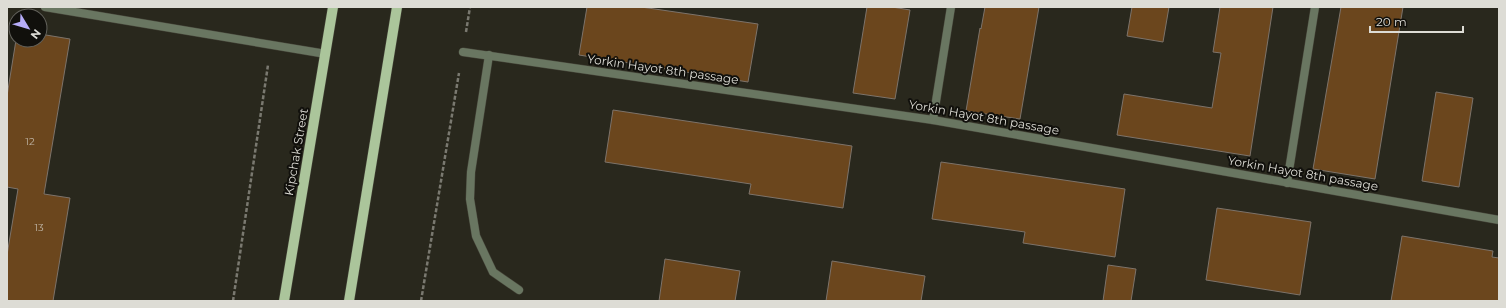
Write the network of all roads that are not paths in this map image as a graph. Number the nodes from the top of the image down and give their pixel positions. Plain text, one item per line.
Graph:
1 (45, 7) edge
2 (333, 7) edge
3 (397, 7) edge
4 (951, 7) edge
5 (1315, 7) edge
6 (463, 52) road end
7 (326, 54) junction
8 (488, 56) junction
9 (933, 120) junction
10 (1286, 183) junction
11 (1499, 220) edge
12 (519, 290) dead end
13 (284, 301) edge
14 (349, 301) edge

1 - 7 street
2 - 7 main road, Kipchak Street
3 - 14 main road
4 - 9 street
5 - 10 street
6 - 8 street, Yorkin Hayot 8th passage
7 - 13 main road, Kipchak Street
8 - 9 street, Yorkin Hayot 8th passage
8 - 12 street
9 - 10 street, Yorkin Hayot 8th passage
10 - 11 street, Yorkin Hayot 8th passage

